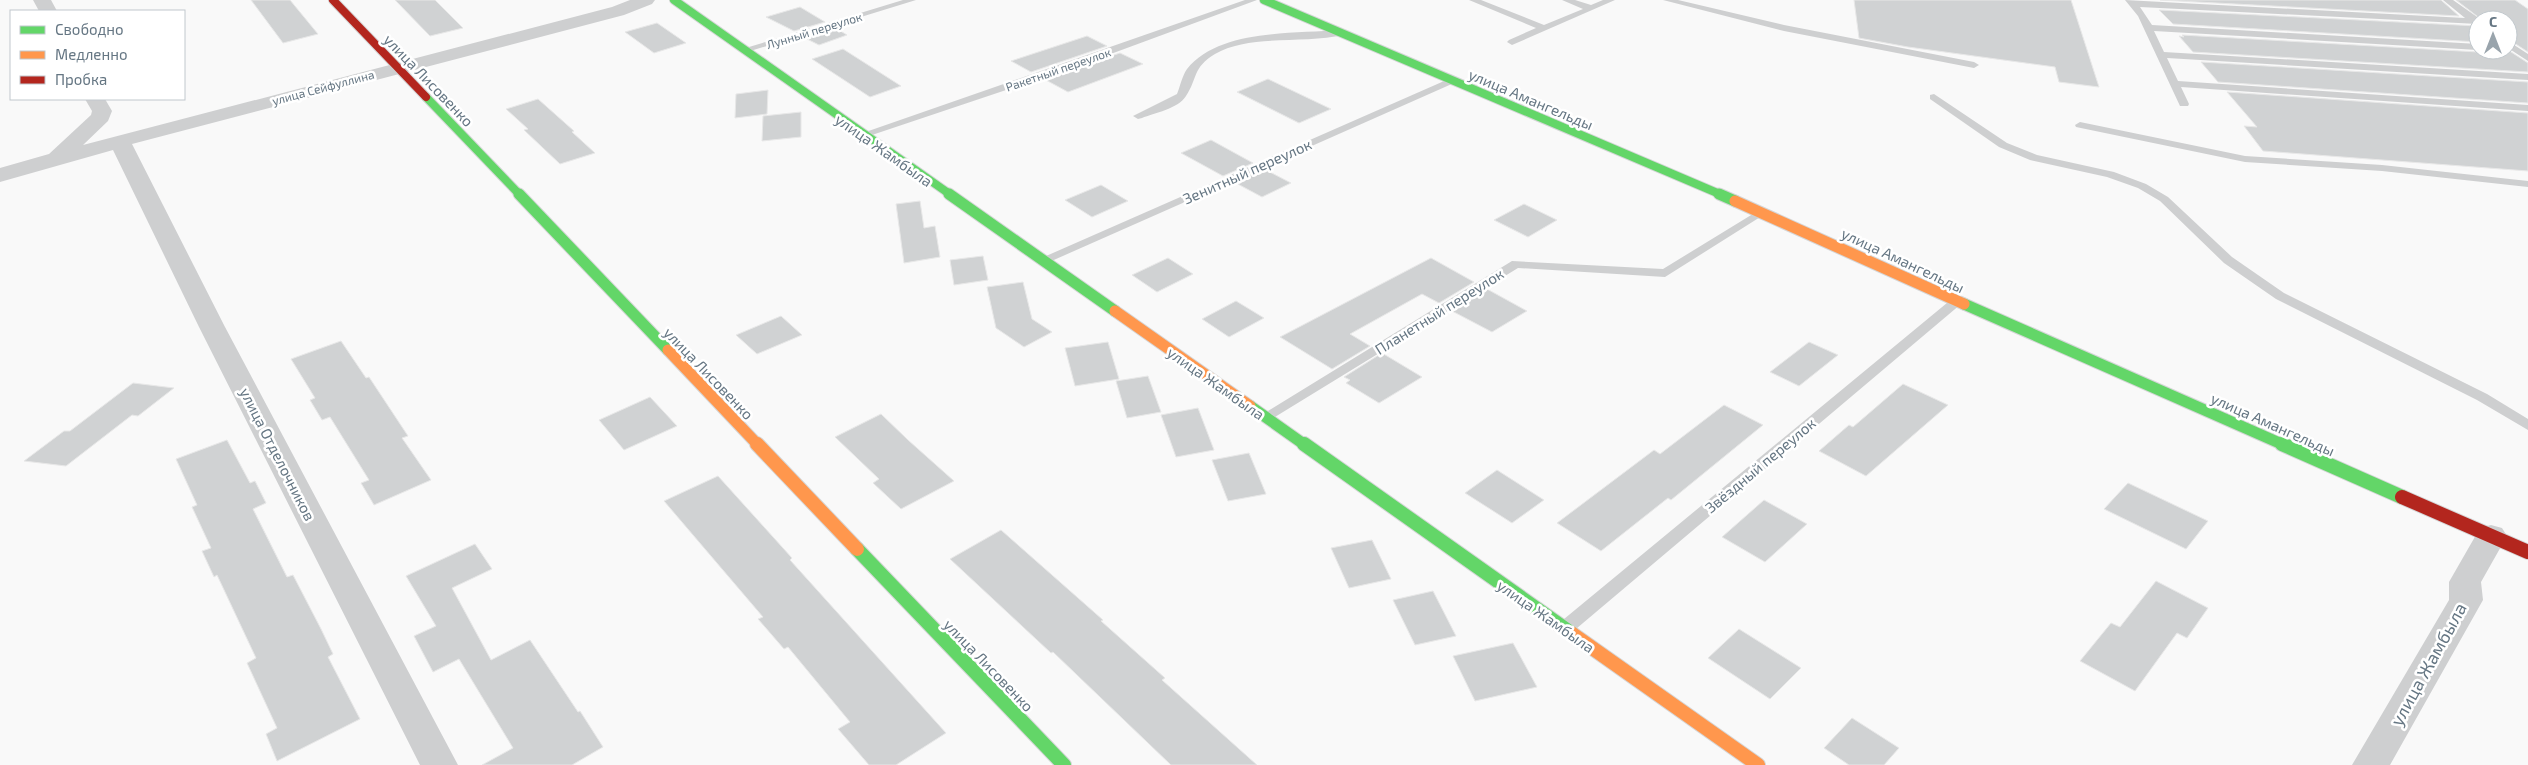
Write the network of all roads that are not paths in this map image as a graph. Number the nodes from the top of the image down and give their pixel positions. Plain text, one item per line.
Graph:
1 (333, 0) edge
2 (646, 0) edge
3 (674, 0) edge
4 (912, 0) edge
5 (1254, 0) edge
6 (1264, 0) edge
7 (1473, 0) edge
8 (1566, 0) edge
9 (1610, 0) edge
10 (1668, 0) edge
11 (2447, 0) edge
12 (2130, 2) edge
13 (1590, 8) junction
14 (2468, 15) edge
15 (2468, 21) edge
16 (1544, 28) junction
17 (2148, 28) junction
18 (1340, 33) junction
19 (1512, 42) dead end
20 (2468, 46) edge
21 (744, 50) junction
22 (2161, 55) junction
23 (1974, 65) dead end
24 (396, 68) junction
25 (2528, 77) edge
26 (1451, 81) junction
27 (2174, 84) junction
28 (1934, 97) dead end
29 (96, 100) edge
30 (2184, 104) dead end
31 (2528, 108) edge
32 (1138, 116) dead end
33 (2080, 125) dead end
34 (862, 135) junction
35 (120, 141) junction
36 (52, 160) junction
37 (0, 175) edge
38 (2528, 184) edge
39 (1761, 212) junction
40 (1043, 260) junction
41 (1956, 301) junction
42 (1265, 418) junction
43 (2528, 425) edge
44 (2491, 536) junction
45 (2528, 552) edge
46 (1564, 629) junction
47 (440, 765) edge
48 (1064, 765) edge
49 (1758, 765) edge
50 (2371, 765) edge

1 - 24 street, улица Лисовенко
2 - 24 street, улица Сейфуллина
3 - 21 street, улица Жамбыла
4 - 21 lane, Лунный переулок
5 - 34 lane, Ракетный переулок
6 - 18 street, улица Амангельды
7 - 16 lane
8 - 13 lane
9 - 13 lane
10 - 23 lane
11 - 14 lane
12 - 15 lane
12 - 17 lane
13 - 16 lane
16 - 19 lane
17 - 20 lane
17 - 22 lane
18 - 26 street, улица Амангельды
18 - 32 lane
21 - 34 street, улица Жамбыла
22 - 25 lane
22 - 27 lane
24 - 35 street, улица Сейфуллина
24 - 48 street, улица Лисовенко
26 - 39 street, улица Амангельды
26 - 40 lane, Зенитный переулок
27 - 30 lane
27 - 31 lane
28 - 43 lane
29 - 36 street
33 - 38 lane
34 - 40 street, улица Жамбыла
35 - 36 street, улица Сейфуллина
35 - 47 street, улица Отделочников
36 - 37 street, улица Сейфуллина
39 - 41 street, улица Амангельды
39 - 42 lane, Планетный переулок
40 - 42 street, улица Жамбыла
41 - 44 street, улица Амангельды
41 - 46 lane, Звёздный переулок
42 - 46 street, улица Жамбыла
44 - 45 street, улица Амангельды
44 - 50 street, улица Жамбыла
46 - 49 street, улица Жамбыла

